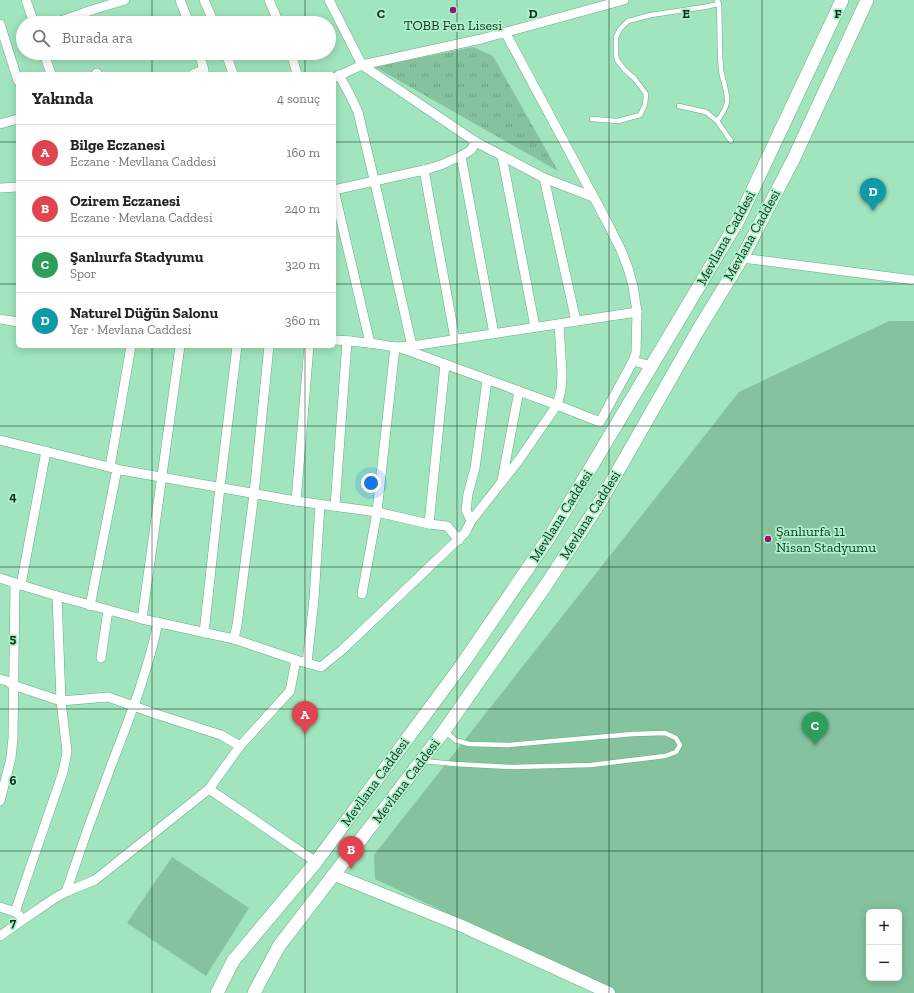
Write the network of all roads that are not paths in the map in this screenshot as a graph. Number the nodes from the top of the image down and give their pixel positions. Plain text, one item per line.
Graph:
1 (26, 0) edge
2 (123, 0) edge
3 (180, 0) edge
4 (204, 0) edge
5 (269, 0) edge
6 (329, 0) edge
7 (624, 0) edge
8 (842, 0) edge
9 (867, 0) edge
10 (718, 2) edge
11 (32, 16) edge
12 (75, 16) edge
13 (186, 16) edge
14 (211, 16) edge
15 (276, 16) edge
16 (0, 24) edge
17 (505, 32) junction
18 (46, 60) edge
19 (201, 60) edge
20 (228, 60) edge
21 (292, 60) edge
22 (362, 65) junction
23 (50, 72) edge
24 (198, 72) edge
25 (232, 72) edge
26 (296, 72) edge
27 (16, 75) edge
28 (337, 77) edge
29 (679, 106) dead end
30 (592, 119) dead end
31 (16, 120) edge
32 (717, 121) junction
33 (0, 124) edge
34 (731, 141) dead end
35 (476, 142) junction
36 (461, 156) junction
37 (502, 156) junction
38 (424, 170) junction
39 (544, 178) junction
40 (374, 181) junction
41 (16, 187) edge
42 (0, 188) edge
43 (336, 190) edge
44 (593, 197) junction
45 (336, 198) edge
46 (742, 258) junction
47 (914, 280) edge
48 (637, 312) junction
49 (0, 319) edge
50 (576, 321) junction
51 (16, 322) edge
52 (559, 324) junction
53 (535, 327) junction
54 (494, 334) junction
55 (456, 339) junction
56 (336, 340) edge
57 (370, 343) junction
58 (412, 346) junction
59 (396, 347) junction
60 (131, 348) edge
61 (180, 348) edge
62 (237, 348) edge
63 (269, 348) edge
64 (309, 348) edge
65 (633, 361) junction
66 (445, 364) junction
67 (652, 366) junction
68 (487, 380) junction
69 (519, 391) junction
70 (557, 405) junction
71 (0, 440) edge
72 (46, 451) junction
73 (114, 468) junction
74 (162, 476) junction
75 (502, 481) junction
76 (220, 487) junction
77 (254, 494) junction
78 (296, 501) junction
79 (320, 505) junction
80 (336, 506) junction
81 (376, 512) junction
82 (471, 521) junction
83 (429, 524) junction
84 (459, 540) junction
85 (0, 578) edge
86 (18, 584) junction
87 (362, 594) dead end
88 (57, 596) junction
89 (90, 606) junction
90 (108, 610) junction
91 (142, 619) junction
92 (158, 622) junction
93 (204, 633) junction
94 (234, 639) junction
95 (101, 658) dead end
96 (296, 660) junction
97 (307, 663) junction
98 (0, 679) edge
99 (13, 685) junction
100 (61, 701) junction
101 (134, 705) junction
102 (444, 731) junction
103 (240, 746) junction
104 (421, 761) junction
105 (209, 789) junction
106 (0, 801) edge
107 (316, 862) junction
108 (335, 875) junction
109 (66, 892) junction
110 (0, 907) edge
111 (15, 912) junction
112 (24, 919) junction
113 (0, 936) edge
114 (217, 993) edge
115 (254, 993) edge
116 (609, 993) edge

1 - 11 street
2 - 12 street
3 - 13 street
4 - 14 street
5 - 15 street
6 - 22 street
7 - 17 street
8 - 67 main road, Mevllana Caddesi
9 - 46 main road, Mevlana Caddesi
10 - 30 lane
10 - 32 lane
16 - 27 street
17 - 22 street
17 - 44 street
18 - 23 street
19 - 24 street
20 - 25 street
21 - 26 street
22 - 28 street
22 - 35 street
28 - 40 street
29 - 32 lane
31 - 33 street
32 - 34 lane
35 - 36 street
35 - 37 street
36 - 38 street
36 - 54 street
37 - 39 street
37 - 53 street
38 - 40 street
38 - 55 street
39 - 44 street
39 - 50 street
40 - 43 street
40 - 58 street
41 - 42 street
44 - 48 street
45 - 57 street
46 - 47 street
46 - 102 main road, Mevlana Caddesi
48 - 50 street
48 - 65 street
49 - 51 street
50 - 52 street
52 - 53 street
52 - 70 street
53 - 54 street
54 - 55 street
55 - 58 street
56 - 57 street
57 - 59 street
57 - 80 street
58 - 59 street
59 - 66 street
59 - 81 street
60 - 73 street
61 - 74 street
62 - 76 street
63 - 77 street
64 - 78 street
65 - 67 street
65 - 70 street
66 - 68 street
66 - 83 street
67 - 107 main road, Mevllana Caddesi
68 - 69 street
68 - 82 street
69 - 70 street
69 - 75 street
70 - 75 street
71 - 72 street
72 - 73 street
72 - 86 street
73 - 74 street
73 - 89 street
74 - 76 street
74 - 91 street
75 - 82 street
76 - 77 street
76 - 93 street
77 - 78 street
77 - 94 street
78 - 79 street
79 - 80 street
79 - 97 street
80 - 81 street
81 - 83 street
81 - 87 street
82 - 84 street
83 - 84 street
84 - 97 street
85 - 86 street
86 - 88 street
86 - 99 street
88 - 89 street
88 - 100 street
89 - 90 street
90 - 91 street
90 - 95 street
91 - 92 street
92 - 93 street
92 - 101 street
93 - 94 street
94 - 96 street
96 - 97 street
96 - 103 street
98 - 99 street
99 - 100 street
99 - 106 street
100 - 101 street
100 - 111 street
101 - 103 street
101 - 109 street
102 - 104 main road, Mevlana Caddesi
102 - 104 lane
103 - 105 street
104 - 108 main road, Mevlana Caddesi
105 - 107 street
105 - 109 street
107 - 114 main road, Mevllana Caddesi
108 - 115 main road, Mevlana Caddesi
108 - 116 street
109 - 112 street
110 - 111 street
111 - 112 street
112 - 113 street

